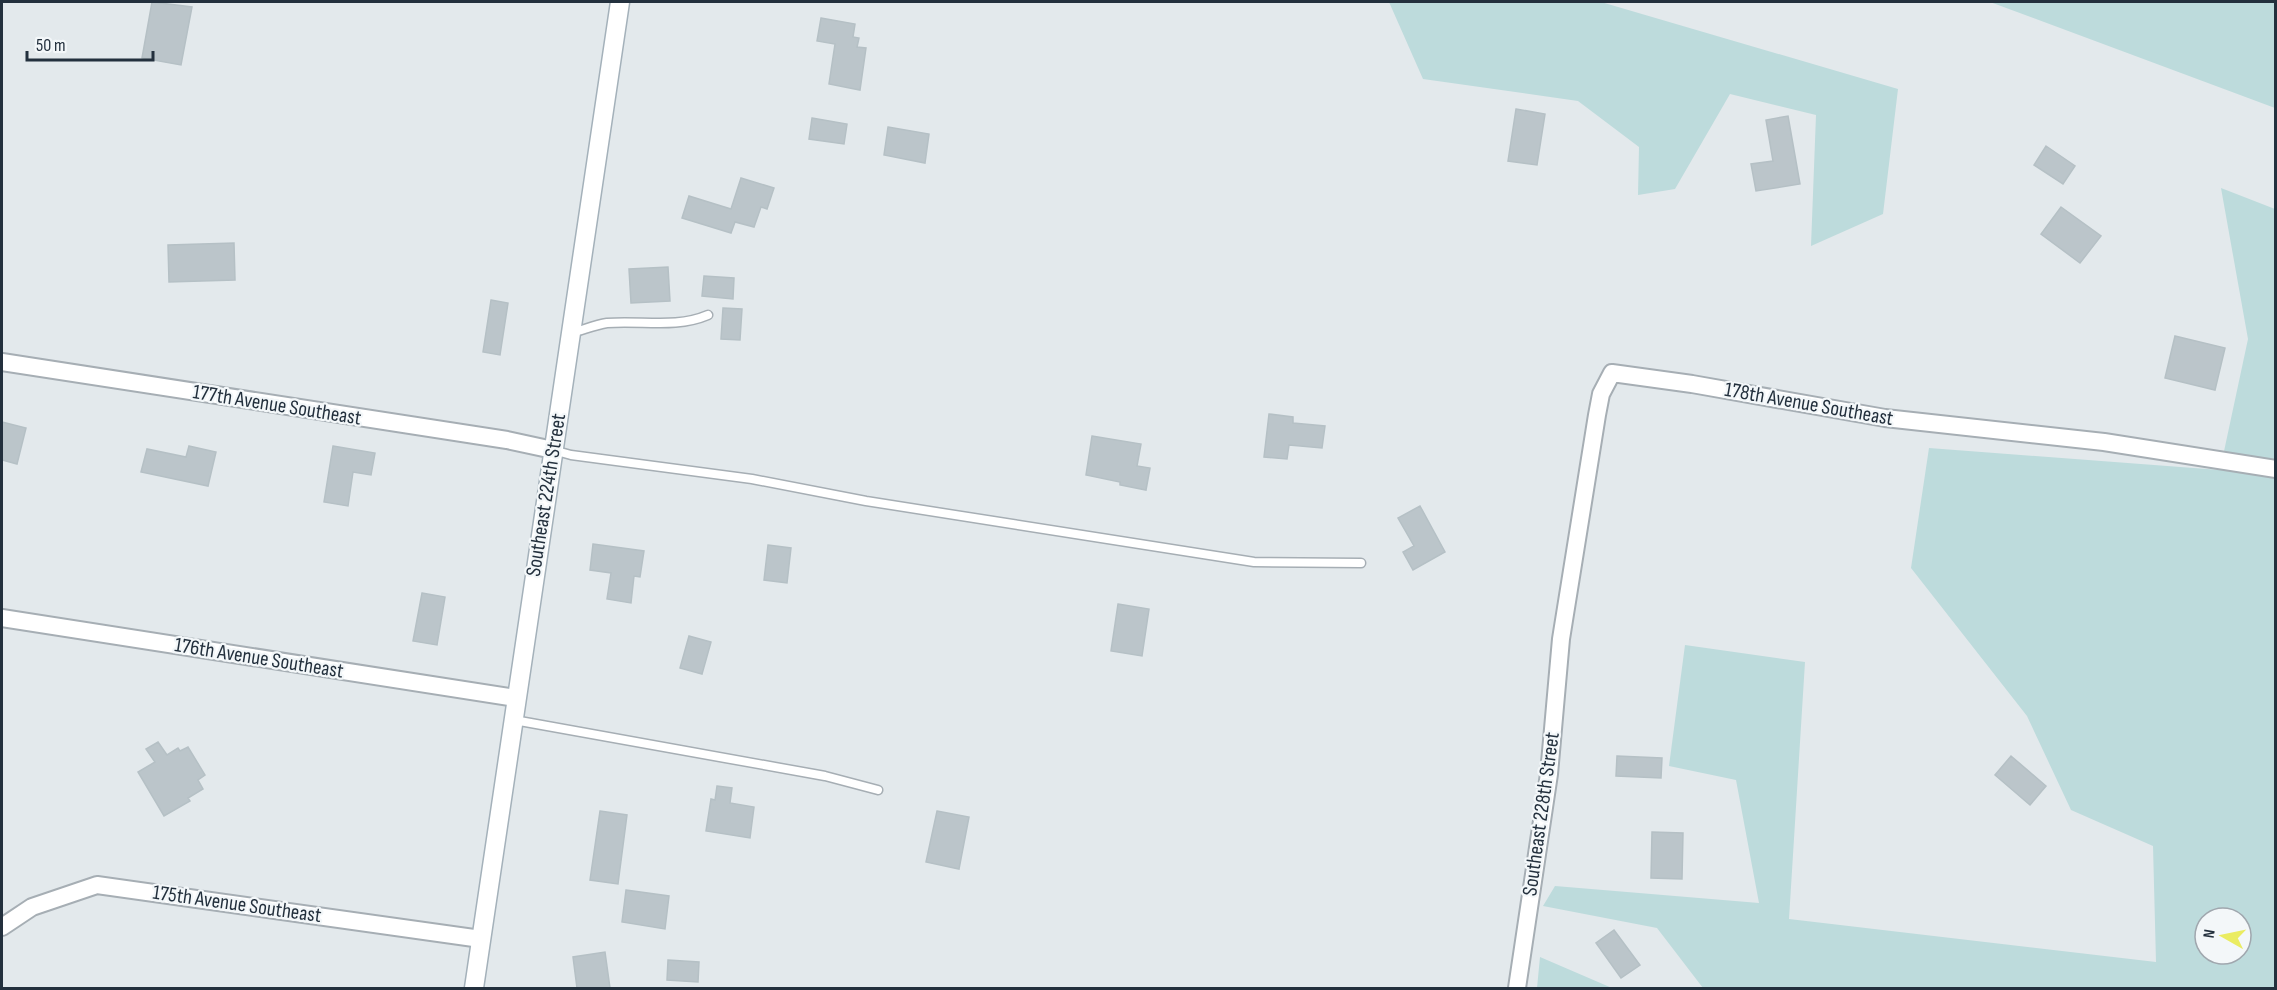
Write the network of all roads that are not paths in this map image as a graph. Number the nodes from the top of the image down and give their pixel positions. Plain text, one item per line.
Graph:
1 (620, 2) edge
2 (708, 315) dead end
3 (570, 333) junction
4 (2, 362) edge
5 (553, 450) junction
6 (2276, 469) edge
7 (1361, 563) dead end
8 (2, 618) edge
9 (1562, 639) joint
10 (516, 698) junction
11 (513, 720) junction
12 (878, 790) dead end
13 (2, 927) edge
14 (481, 939) junction
15 (474, 988) edge
16 (1517, 988) edge

1 - 3 street, Southeast 224th Street
2 - 3 lane
3 - 5 street, Southeast 224th Street
4 - 5 street, 177th Avenue Southeast
5 - 7 lane
5 - 10 street, Southeast 224th Street
6 - 9 street, 178th Avenue Southeast
8 - 10 street, 176th Avenue Southeast
9 - 16 street, Southeast 228th Street
10 - 11 street, Southeast 224th Street
11 - 12 lane
11 - 14 street, Southeast 224th Street
13 - 14 street, 175th Avenue Southeast
14 - 15 street, Southeast 224th Street

